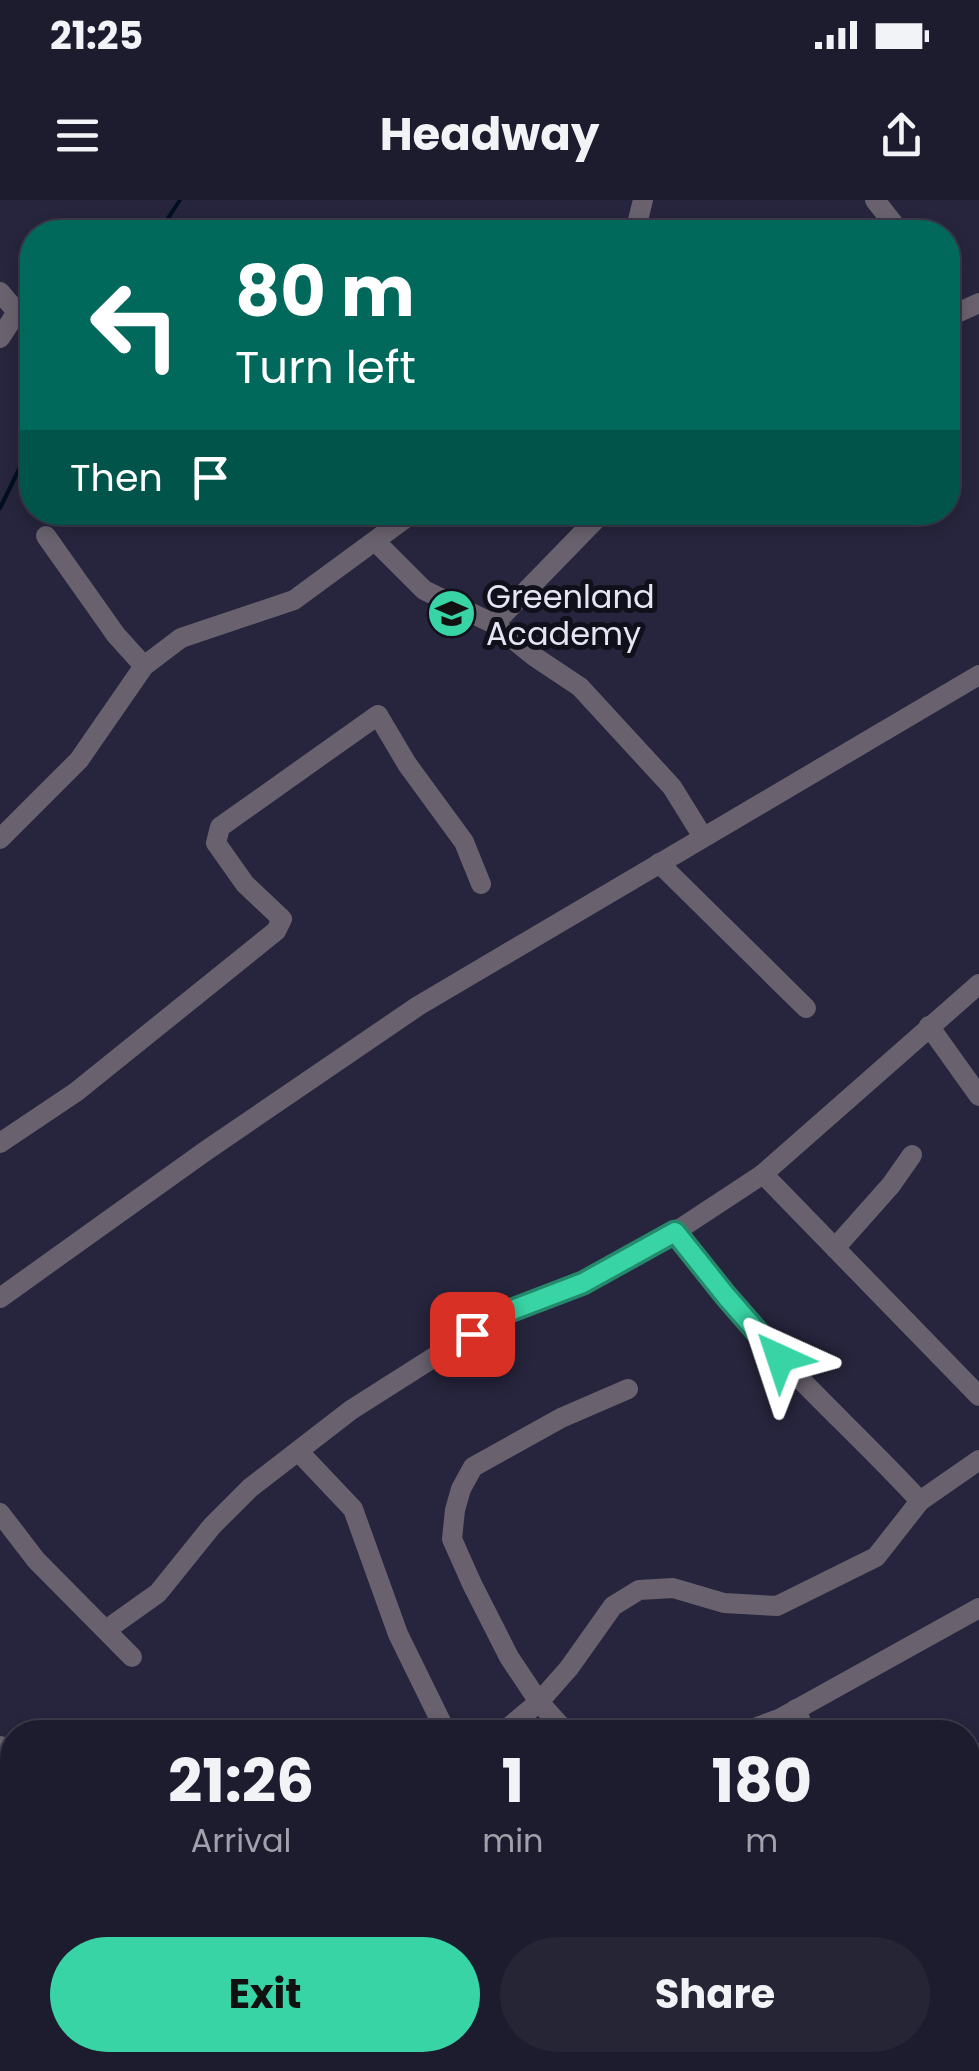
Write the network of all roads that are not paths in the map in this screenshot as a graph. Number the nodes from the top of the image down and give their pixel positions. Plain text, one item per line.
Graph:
1 (875, 200) edge
2 (891, 220) edge
3 (20, 312) edge
4 (0, 338) edge
5 (398, 525) edge
6 (590, 525) edge
7 (46, 536) dead end
8 (376, 542) junction
9 (494, 624) junction
10 (144, 666) junction
11 (979, 675) edge
12 (703, 837) junction
13 (0, 839) edge
14 (659, 863) junction
15 (481, 884) dead end
16 (979, 984) edge
17 (806, 1008) dead end
18 (929, 1026) junction
19 (979, 1096) edge
20 (0, 1143) edge
21 (912, 1155) dead end
22 (763, 1174) junction
23 (675, 1232) junction
24 (834, 1248) junction
25 (0, 1298) edge
26 (628, 1389) dead end
27 (979, 1396) edge
28 (300, 1452) junction
29 (979, 1460) edge
30 (920, 1501) junction
31 (0, 1512) edge
32 (979, 1608) edge
33 (106, 1630) junction
34 (132, 1656) dead end
35 (539, 1702) junction
36 (796, 1709) junction
37 (440, 1720) edge
38 (517, 1720) edge
39 (555, 1720) edge
40 (771, 1720) edge
41 (800, 1720) edge

1 - 2 street
3 - 4 street
5 - 8 street
6 - 9 street
7 - 10 street
8 - 9 street
8 - 10 street
9 - 12 street
10 - 13 street
11 - 12 street
12 - 14 street
14 - 17 street
14 - 25 street
15 - 20 street
16 - 18 street
18 - 19 street
18 - 22 street
21 - 24 street
22 - 23 street
22 - 24 street
23 - 28 street
23 - 30 street
24 - 27 street
26 - 35 street
28 - 33 street
28 - 37 street
29 - 30 street
30 - 35 street
31 - 33 street
32 - 36 street
33 - 34 street
35 - 38 street
35 - 39 street
36 - 40 street
36 - 41 street

